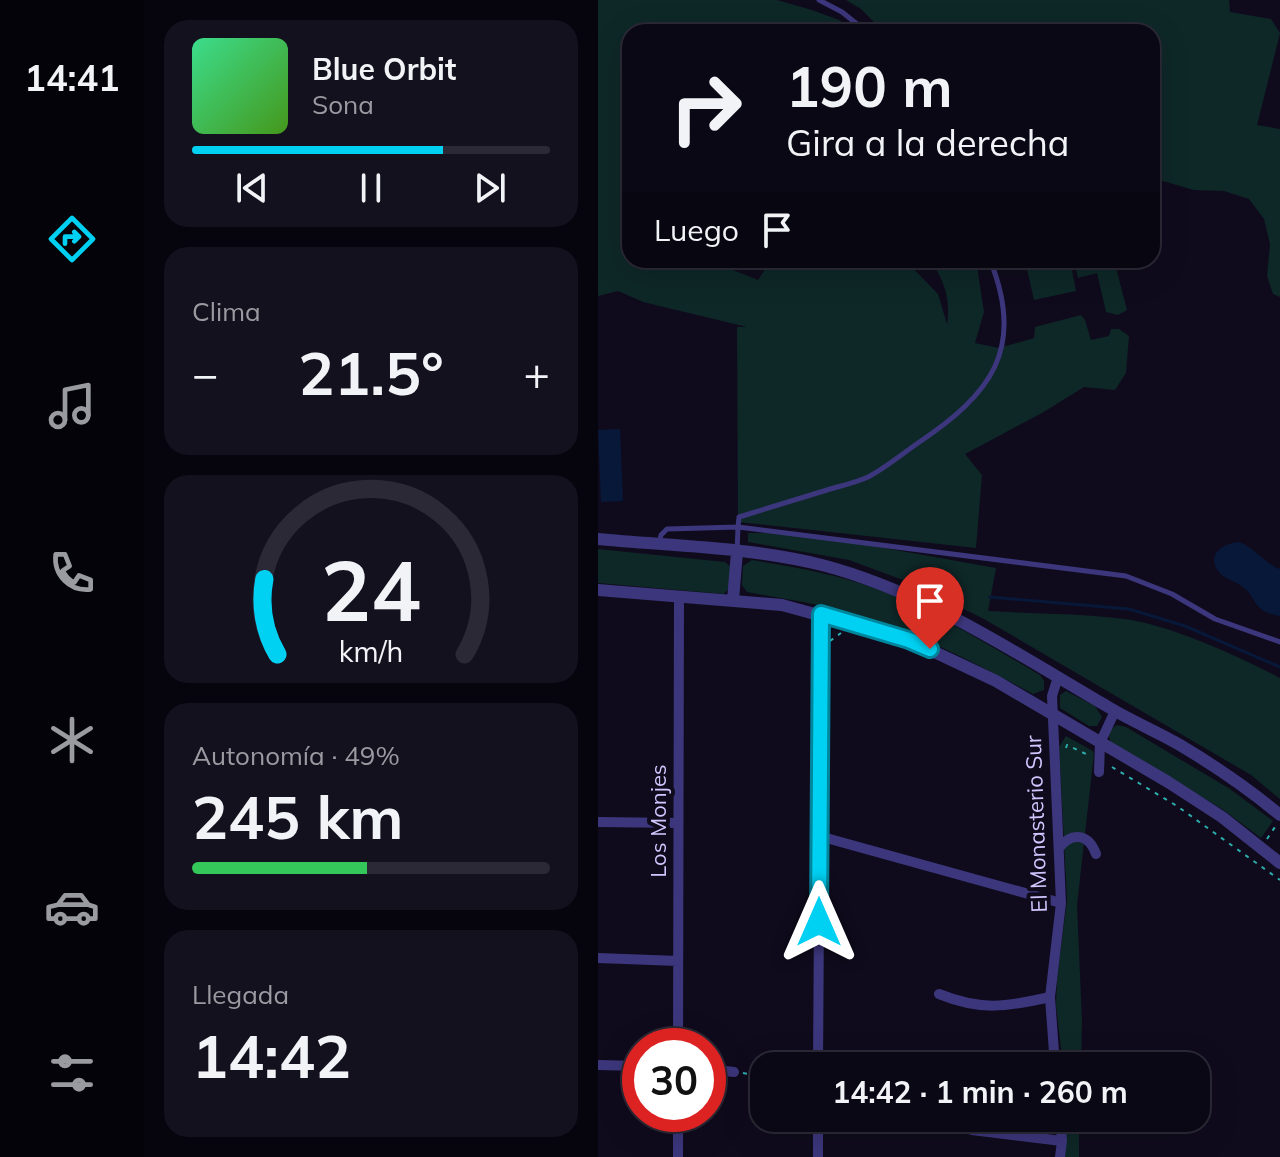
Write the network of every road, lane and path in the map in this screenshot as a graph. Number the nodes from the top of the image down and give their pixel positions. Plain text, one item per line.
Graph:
1 (819, 0) edge
2 (857, 24) edge
3 (993, 268) edge
4 (738, 527) junction
5 (598, 539) edge
6 (659, 544) junction
7 (737, 552) junction
8 (598, 590) edge
9 (679, 596) junction
10 (733, 600) junction
11 (821, 614) junction
12 (851, 635) dead end
13 (821, 641) junction
14 (1280, 642) edge
15 (1058, 677) junction
16 (1115, 711) junction
17 (1052, 714) junction
18 (1100, 743) junction
19 (1054, 752) junction
20 (1099, 767) junction
21 (1280, 815) edge
22 (598, 822) edge
23 (678, 823) junction
24 (819, 836) junction
25 (1059, 848) junction
26 (1096, 854) dead end
27 (1280, 863) edge
28 (1280, 880) edge
29 (1061, 903) junction
30 (598, 958) edge
31 (678, 961) junction
32 (939, 994) dead end
33 (1050, 997) junction
34 (678, 1028) edge
35 (818, 1052) edge
36 (1054, 1052) edge
37 (598, 1065) edge
38 (622, 1066) edge
39 (726, 1071) edge
40 (734, 1072) joint
41 (750, 1075) edge
42 (678, 1132) edge
43 (818, 1132) edge
44 (988, 1132) edge
45 (1061, 1132) edge
46 (1062, 1141) junction
47 (678, 1157) edge
48 (818, 1157) edge
49 (1060, 1157) edge

1 - 2 lane
3 - 4 lane
4 - 6 lane
4 - 7 lane
4 - 14 lane
5 - 6 street
6 - 7 street
7 - 10 street
7 - 15 street
8 - 9 street
9 - 10 street
9 - 23 street, Los Monjes
10 - 11 street
11 - 13 street
11 - 17 street
12 - 13 path
13 - 24 street
15 - 16 street
15 - 17 street, El Monasterio Sur
16 - 18 street
16 - 21 street
17 - 18 street
17 - 19 street, El Monasterio Sur
18 - 20 street
18 - 27 street
19 - 20 path
19 - 25 street, El Monasterio Sur
20 - 28 path
22 - 23 street
23 - 31 street, Los Monjes
24 - 29 street
24 - 35 street
25 - 26 street
25 - 29 street, El Monasterio Sur
29 - 33 street, El Monasterio Sur
30 - 31 street
31 - 34 street, Los Monjes
32 - 33 street
33 - 36 street, El Monasterio Sur
37 - 38 street
39 - 40 street
40 - 41 path
42 - 47 street
43 - 48 street
44 - 46 street
45 - 46 street
46 - 49 street

